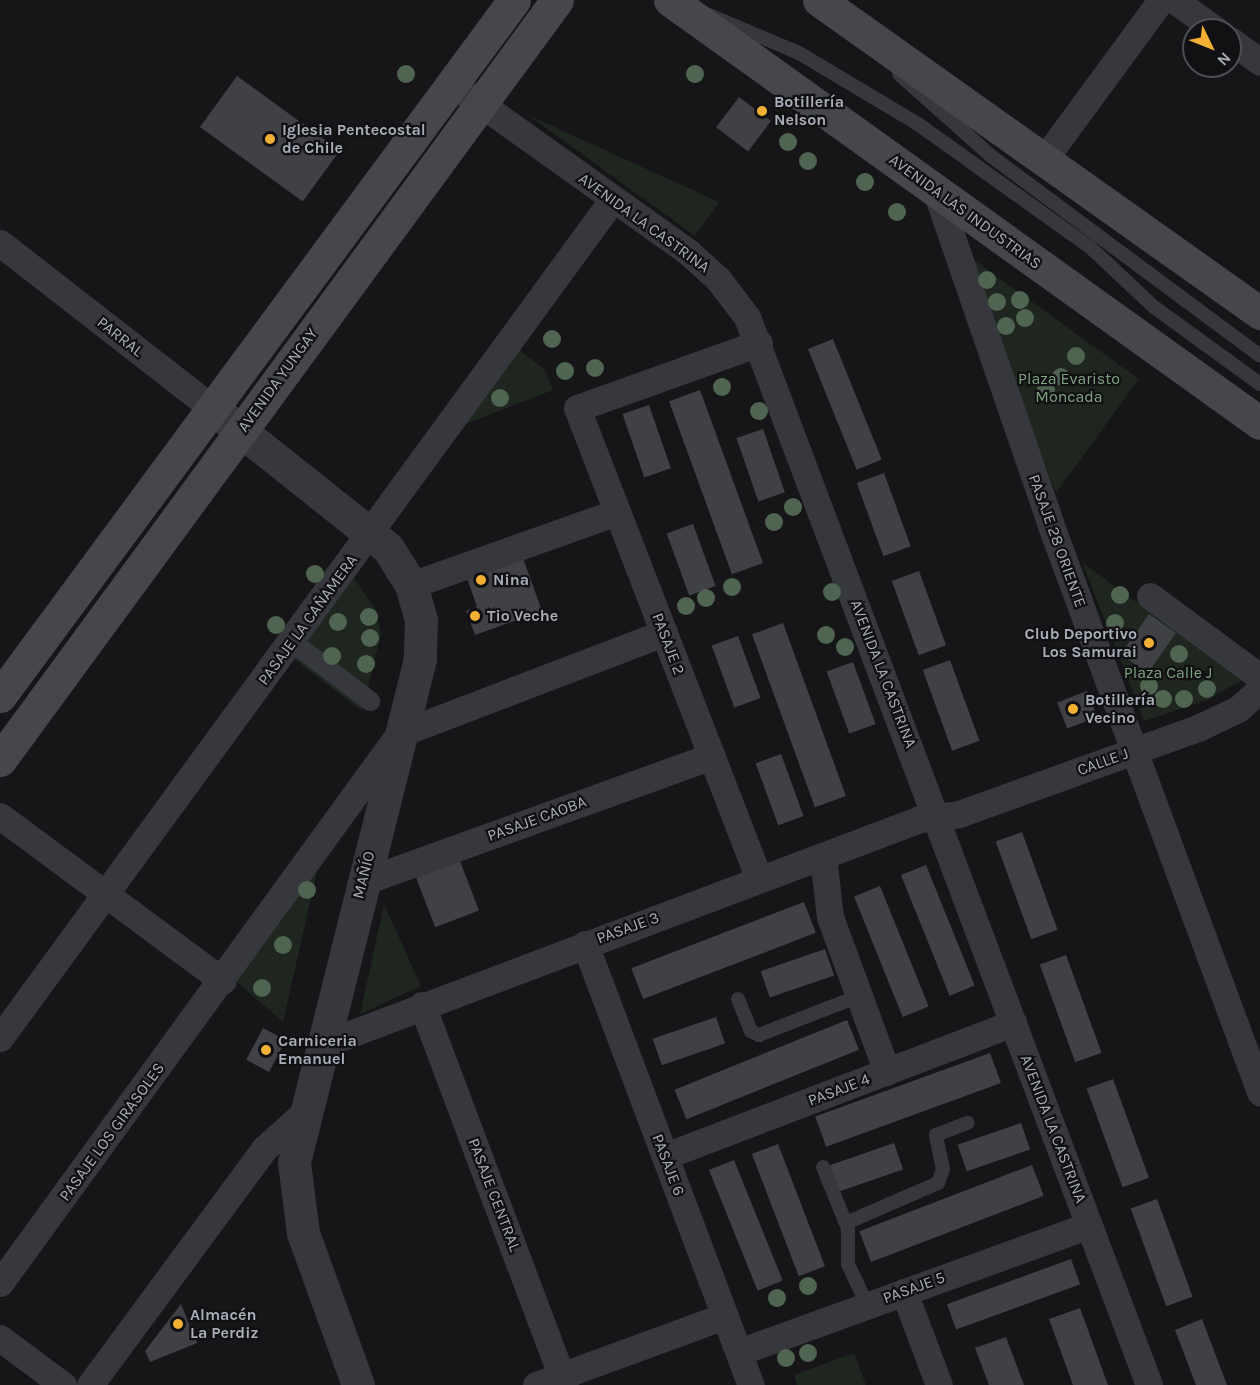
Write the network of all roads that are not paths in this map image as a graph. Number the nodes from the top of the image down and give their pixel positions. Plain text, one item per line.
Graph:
1 (514, 0) edge
2 (557, 0) edge
3 (819, 0) edge
4 (1161, 0) edge
5 (1174, 0) edge
6 (672, 1) edge
7 (1199, 18) edge
8 (855, 26) junction
9 (1242, 49) edge
10 (1260, 62) edge
11 (452, 83) junction
12 (480, 103) junction
13 (1044, 158) junction
14 (936, 191) junction
15 (613, 199) junction
16 (0, 243) edge
17 (1260, 314) edge
18 (759, 343) junction
19 (1260, 356) edge
20 (1260, 384) edge
21 (212, 408) junction
22 (1260, 423) edge
23 (242, 431) junction
24 (617, 512) junction
25 (372, 533) junction
26 (411, 585) junction
27 (1150, 596) dead end
28 (664, 633) junction
29 (292, 642) junction
30 (1260, 677) edge
31 (1260, 690) edge
32 (0, 696) edge
33 (370, 701) dead end
34 (399, 734) junction
35 (1134, 751) junction
36 (712, 756) junction
37 (0, 760) edge
38 (0, 816) edge
39 (937, 817) junction
40 (823, 856) junction
41 (759, 879) junction
42 (362, 882) junction
43 (105, 894) junction
44 (585, 944) junction
45 (223, 981) junction
46 (859, 996) junction
47 (738, 999) dead end
48 (422, 1005) junction
49 (1014, 1023) junction
50 (0, 1038) edge
51 (321, 1045) junction
52 (887, 1072) junction
53 (1260, 1092) edge
54 (304, 1113) junction
55 (968, 1123) dead end
56 (665, 1156) junction
57 (823, 1167) dead end
58 (846, 1223) junction
59 (1089, 1225) junction
60 (0, 1283) edge
61 (904, 1292) junction
62 (867, 1305) junction
63 (725, 1316) junction
64 (0, 1338) edge
65 (739, 1352) junction
66 (564, 1380) edge
67 (63, 1385) edge
68 (90, 1385) edge
69 (358, 1385) edge
70 (536, 1385) edge
71 (751, 1385) edge
72 (939, 1385) edge
73 (1149, 1385) edge

1 - 11 main road
2 - 12 main road, AVENIDA YUNGAY
3 - 8 main road
4 - 13 street
5 - 7 street
6 - 14 main road, AVENIDA LAS INDUSTRIAS
6 - 20 lane
8 - 13 main road
8 - 19 lane
9 - 10 street
11 - 12 street, AVENIDA LA CASTRINA
11 - 21 main road
12 - 15 street, AVENIDA LA CASTRINA
12 - 23 main road, AVENIDA YUNGAY
13 - 17 main road
14 - 22 main road, AVENIDA LAS INDUSTRIAS
14 - 35 street, PASAJE 28 ORIENTE
15 - 18 street, AVENIDA LA CASTRINA
15 - 25 street, PASAJE LA CAÑAMERA
16 - 21 street, PARRAL
18 - 24 street, PASAJE 2
18 - 39 street, AVENIDA LA CASTRINA
21 - 23 street, PARRAL
21 - 32 main road
23 - 25 street, MAÑÍO
23 - 37 main road, AVENIDA YUNGAY
24 - 26 street
24 - 28 street, PASAJE 2
25 - 26 street, MAÑÍO
25 - 29 street, PASAJE LA CAÑAMERA
26 - 34 street, MAÑÍO
27 - 30 street
28 - 34 street
28 - 36 street, PASAJE 2
29 - 33 street
29 - 43 street, PASAJE LA CAÑAMERA
31 - 35 street, CALLE J
34 - 42 street, MAÑÍO
34 - 45 street, PASAJE LOS GIRASOLES
35 - 39 street, CALLE J
35 - 53 street, PASAJE 28 ORIENTE
36 - 41 street, PASAJE 2
36 - 42 street, PASAJE CAOBA
38 - 43 street
39 - 40 street, PASAJE 3
39 - 49 street, AVENIDA LA CASTRINA
40 - 41 street, PASAJE 3
40 - 46 street
41 - 44 street, PASAJE 3
42 - 51 street, MAÑÍO
43 - 45 street
43 - 50 street, PASAJE LA CAÑAMERA
44 - 48 street, PASAJE 3
44 - 56 street, PASAJE 6
45 - 60 street, PASAJE LOS GIRASOLES
46 - 47 lane
46 - 52 street
48 - 51 street, PASAJE 3
48 - 66 street, PASAJE CENTRAL
49 - 52 street, PASAJE 4
49 - 59 street, AVENIDA LA CASTRINA
51 - 54 street, MAÑÍO
52 - 56 street, PASAJE 4
54 - 68 street
54 - 69 street, MAÑÍO
55 - 58 lane
56 - 63 street, PASAJE 6
57 - 58 lane
58 - 62 lane
59 - 61 street, PASAJE 5
59 - 73 street, AVENIDA LA CASTRINA
61 - 62 street, PASAJE 5
61 - 72 street
62 - 65 street, PASAJE 5
63 - 65 street, PASAJE 6
63 - 66 street
64 - 67 street
65 - 71 street, PASAJE 6
66 - 70 street

